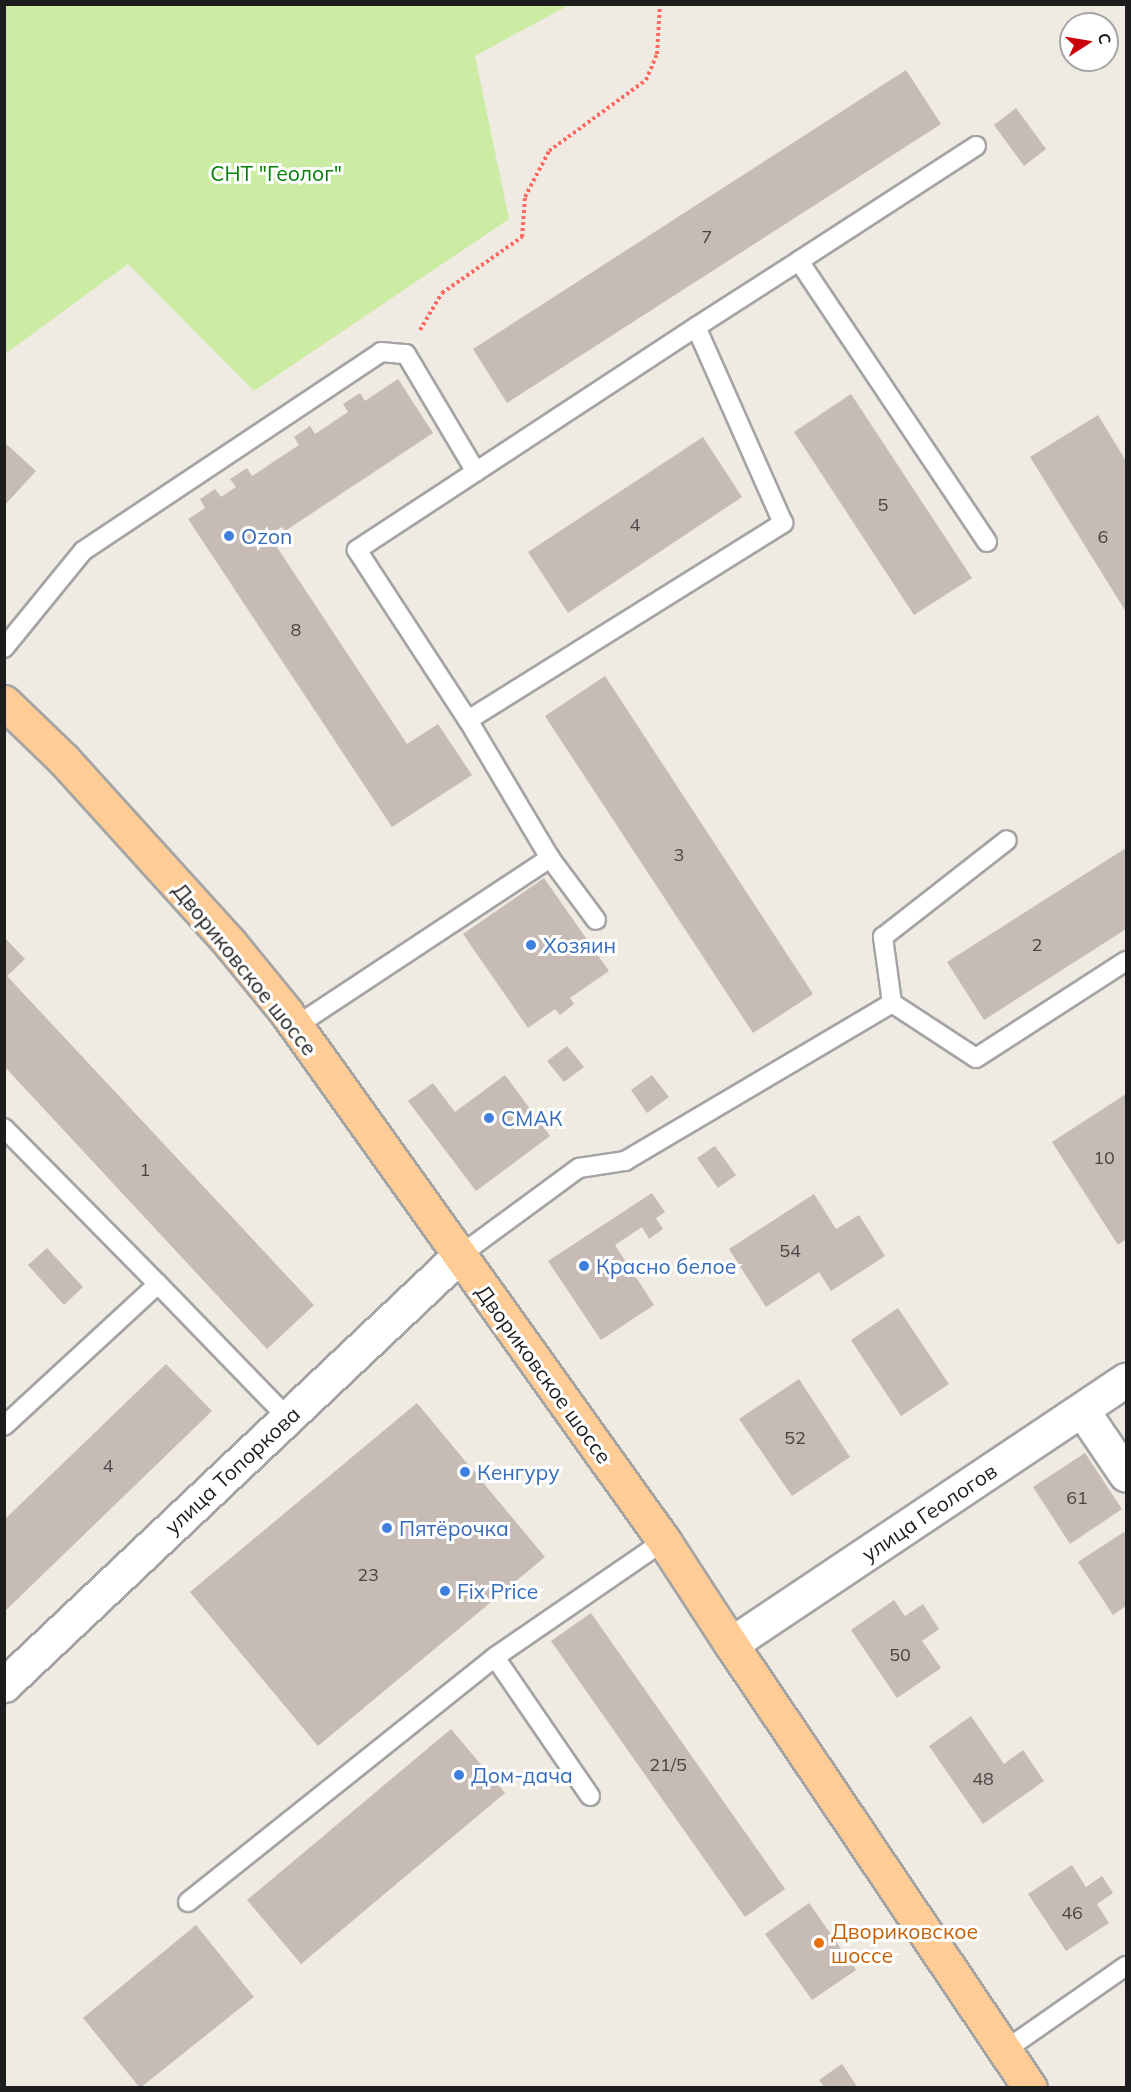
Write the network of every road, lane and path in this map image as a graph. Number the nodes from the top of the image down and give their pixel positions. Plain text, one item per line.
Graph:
1 (660, 4) edge
2 (976, 146) dead end
3 (799, 261) junction
4 (696, 327) junction
5 (406, 354) junction
6 (476, 472) junction
7 (987, 542) dead end
8 (4, 648) edge
9 (6, 706) edge
10 (468, 720) junction
11 (1007, 840) dead end
12 (550, 858) junction
13 (596, 920) dead end
14 (1126, 960) edge
15 (892, 1003) junction
16 (296, 1026) junction
17 (4, 1128) edge
18 (459, 1256) junction
19 (158, 1284) junction
20 (1126, 1380) edge
21 (1082, 1410) junction
22 (288, 1418) junction
23 (4, 1426) edge
24 (1126, 1474) edge
25 (664, 1541) junction
26 (730, 1644) junction
27 (495, 1657) junction
28 (4, 1685) edge
29 (590, 1796) dead end
30 (188, 1902) dead end
31 (1126, 1966) edge
32 (1004, 2051) junction
33 (1030, 2088) edge

1 - 5 path
2 - 3 lane
3 - 4 lane
3 - 7 lane
4 - 6 lane
4 - 10 lane
5 - 6 lane
5 - 8 lane
6 - 10 lane
9 - 16 main road, Двориковское шоссе
10 - 12 lane
11 - 15 lane
12 - 13 lane
12 - 16 lane
14 - 15 lane
15 - 18 lane
16 - 18 main road, Двориковское шоссе
17 - 19 lane
18 - 22 street, улица Топоркова
18 - 25 main road, Двориковское шоссе
19 - 22 lane
19 - 23 lane
20 - 21 street, улица Геологов
21 - 24 street
21 - 26 street, улица Геологов
22 - 28 street, улица Топоркова
25 - 26 main road, Двориковское шоссе
25 - 27 lane
26 - 32 main road, Двориковское шоссе
27 - 29 lane
27 - 30 lane
31 - 32 lane
32 - 33 main road, Двориковское шоссе

